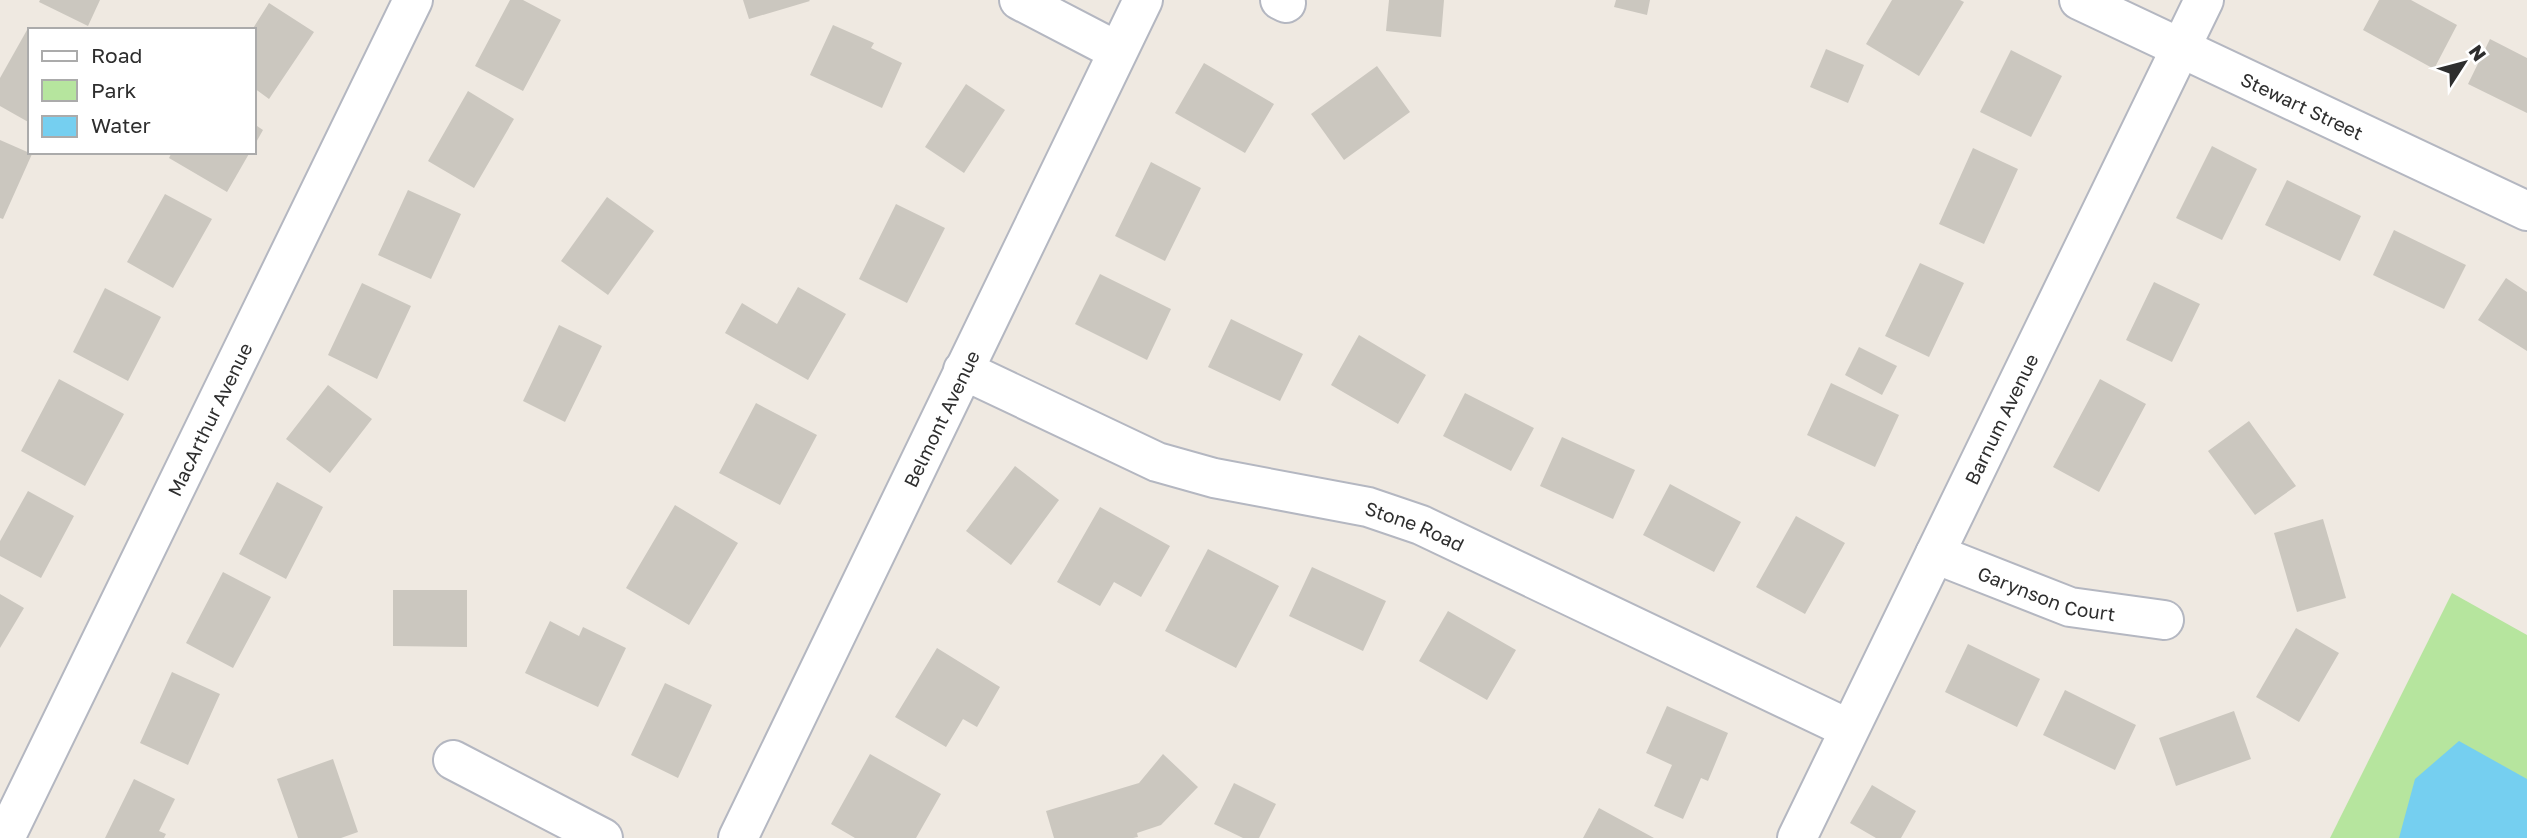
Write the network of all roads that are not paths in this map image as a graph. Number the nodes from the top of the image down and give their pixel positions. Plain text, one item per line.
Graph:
1 (413, 0) edge
2 (1018, 0) edge
3 (1143, 0) edge
4 (2079, 0) edge
5 (2204, 0) edge
6 (2181, 48) junction
7 (1117, 51) junction
8 (2527, 211) edge
9 (963, 370) junction
10 (1935, 554) junction
11 (2164, 620) dead end
12 (1849, 729) junction
13 (453, 760) dead end
14 (5, 838) edge
15 (603, 838) edge
16 (738, 838) edge
17 (1797, 838) edge

1 - 14 street, MacArthur Avenue
2 - 7 street
3 - 7 street, Belmont Avenue
4 - 6 street, Stewart Street
5 - 6 street, Barnum Avenue
6 - 8 street, Stewart Street
6 - 10 street, Barnum Avenue
7 - 9 street, Belmont Avenue
9 - 12 street, Stone Road
9 - 16 street, Belmont Avenue
10 - 11 street, Garynson Court
10 - 12 street, Barnum Avenue
12 - 17 street, Barnum Avenue
13 - 15 street

